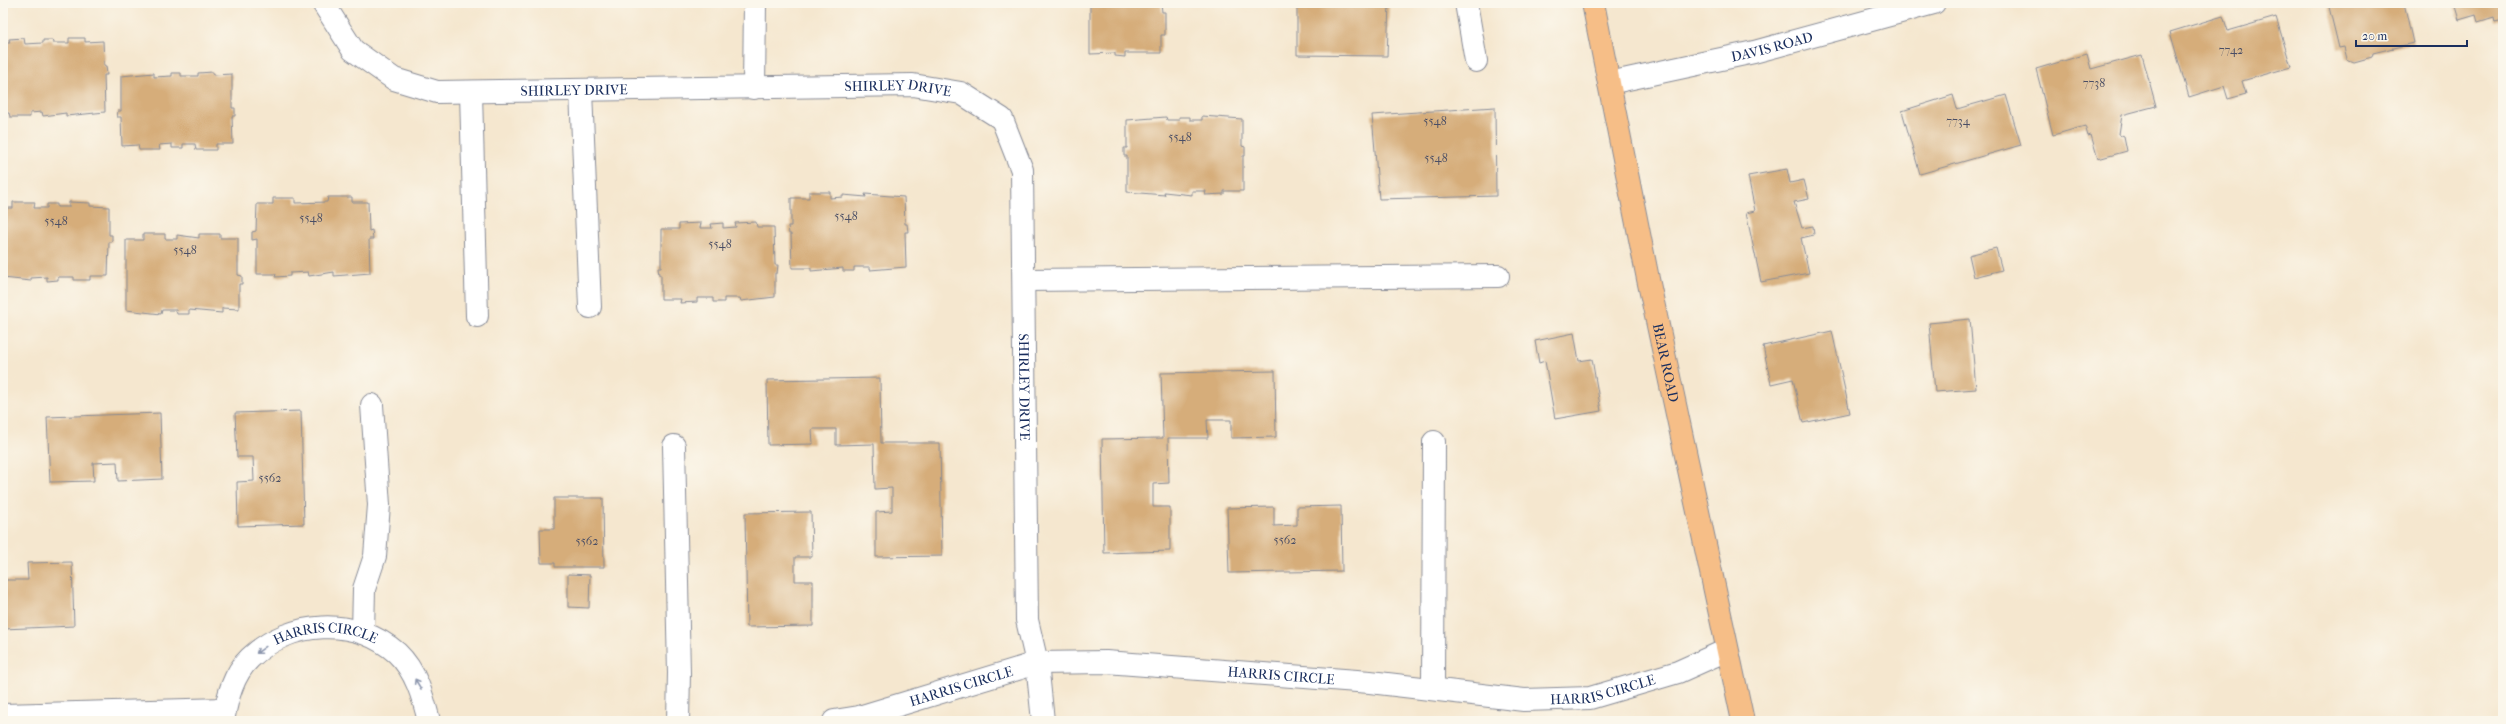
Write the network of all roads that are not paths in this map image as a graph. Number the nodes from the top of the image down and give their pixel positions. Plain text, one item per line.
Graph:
1 (323, 3) edge
2 (755, 3) edge
3 (1466, 3) edge
4 (1593, 3) edge
5 (1934, 3) edge
6 (1476, 61) dead end
7 (1609, 83) junction
8 (754, 88) junction
9 (581, 91) junction
10 (471, 93) junction
11 (1498, 276) dead end
12 (1024, 280) junction
13 (590, 307) dead end
14 (477, 316) dead end
15 (372, 405) dead end
16 (1434, 442) dead end
17 (674, 446) dead end
18 (363, 632) junction
19 (1727, 650) junction
20 (1037, 663) junction
21 (1433, 689) junction
22 (224, 715) edge
23 (3, 716) edge
24 (428, 721) edge
25 (678, 721) edge
26 (834, 721) edge
27 (1043, 721) edge
28 (1743, 721) edge

1 - 10 street, SHIRLEY DRIVE
2 - 8 street
3 - 6 street
4 - 7 main road, BEAR ROAD
5 - 7 street, DAVIS ROAD
7 - 19 main road, BEAR ROAD
8 - 9 street, SHIRLEY DRIVE
8 - 12 street, SHIRLEY DRIVE
9 - 10 street, SHIRLEY DRIVE
9 - 13 street
10 - 14 street
11 - 12 street
12 - 20 street, SHIRLEY DRIVE
15 - 18 street
16 - 21 street
17 - 25 street
18 -> 22 street, HARRIS CIRCLE
24 -> 18 street, HARRIS CIRCLE
19 - 21 street, HARRIS CIRCLE
19 - 28 main road, BEAR ROAD
20 - 21 street, HARRIS CIRCLE
20 - 26 street, HARRIS CIRCLE
20 - 27 street, SHIRLEY DRIVE
22 - 23 street

